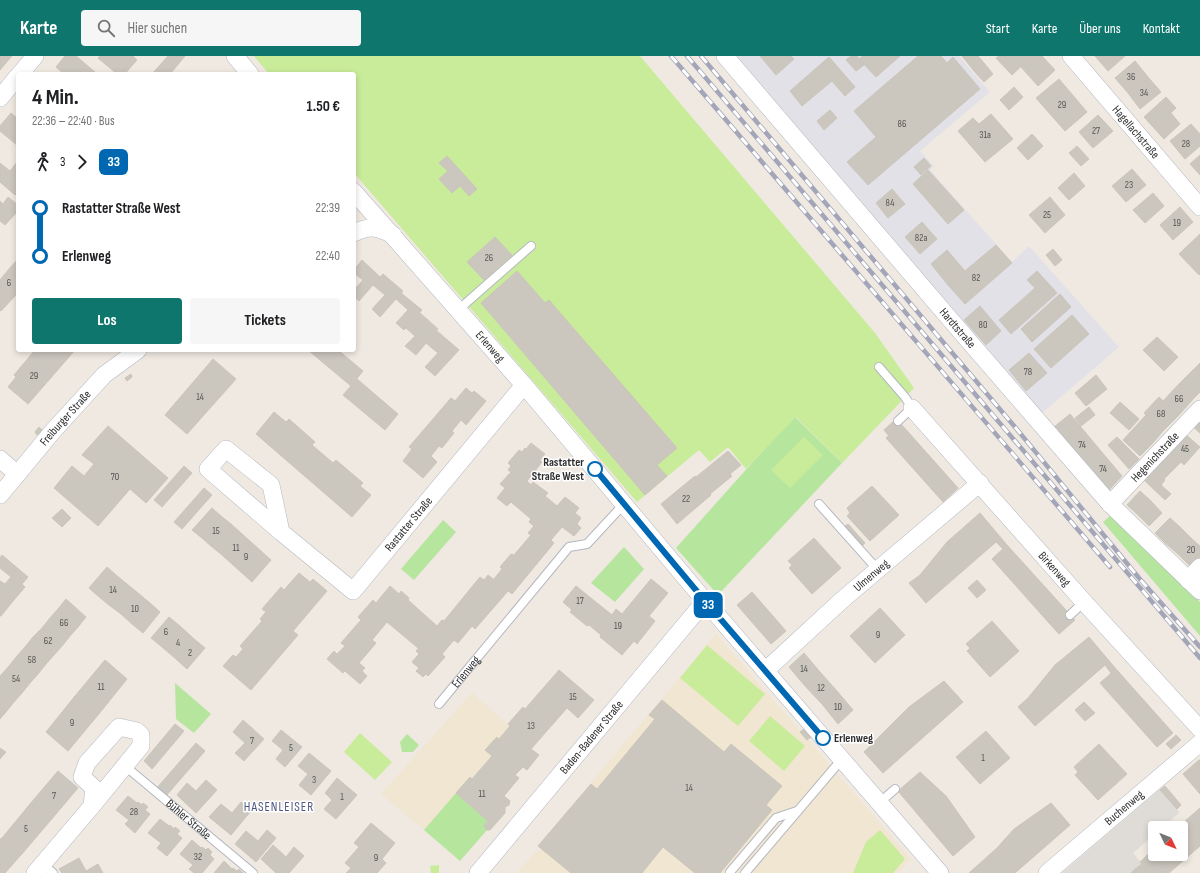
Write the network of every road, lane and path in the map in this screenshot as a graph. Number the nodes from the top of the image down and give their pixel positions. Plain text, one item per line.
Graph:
1 (35, 56) edge
2 (236, 56) edge
3 (725, 56) edge
4 (1071, 56) edge
5 (22, 72) edge
6 (248, 72) edge
7 (16, 78) edge
8 (0, 98) edge
9 (356, 194) edge
10 (1200, 208) edge
11 (356, 232) edge
12 (393, 235) junction
13 (531, 246) dead end
14 (458, 310) junction
15 (135, 352) edge
16 (879, 367) dead end
17 (524, 385) junction
18 (912, 408) junction
19 (1200, 409) edge
20 (898, 421) dead end
21 (0, 459) edge
22 (17, 474) junction
23 (980, 483) junction
24 (0, 495) edge
25 (624, 504) junction
26 (819, 504) dead end
27 (1110, 504) junction
28 (281, 532) junction
29 (1200, 567) edge
30 (878, 570) junction
31 (1194, 586) edge
32 (705, 601) junction
33 (1084, 602) junction
34 (1070, 615) dead end
35 (765, 671) junction
36 (439, 704) dead end
37 (1200, 729) edge
38 (1200, 743) edge
39 (842, 759) junction
40 (125, 766) junction
41 (895, 788) dead end
42 (879, 803) junction
43 (92, 806) junction
44 (798, 811) junction
45 (44, 870) edge
46 (730, 872) dead end
47 (253, 873) edge
48 (478, 873) edge
49 (745, 873) edge
50 (940, 873) edge
51 (1047, 873) edge

1 - 5 street
2 - 6 street
3 - 27 street, Hardtstraße
4 - 10 street, Hagellachstraße
7 - 8 street
9 - 12 street, Erlenweg
11 - 12 street
12 - 14 street, Erlenweg
13 - 14 lane
14 - 17 street, Erlenweg
15 - 22 street, Freiburger Straße
16 - 18 lane
17 - 25 street, Erlenweg
17 - 28 street, Rastatter Straße
18 - 20 lane
18 - 23 street, Birkenweg
19 - 27 street, Hegenichstraße
21 - 22 street
22 - 24 street, Freiburger Straße
23 - 30 street, Ulmenweg
23 - 33 street, Birkenweg
25 - 32 street, Erlenweg
25 - 36 lane, Erlenweg
26 - 30 lane
27 - 31 street, Hardtstraße
28 - 28 street, Rastatter Straße
29 - 31 street
30 - 35 street, Ulmenweg
32 - 35 street, Erlenweg
32 - 48 street, Baden-Badener Straße
33 - 34 lane
33 - 37 street, Birkenweg
35 - 39 street, Erlenweg
38 - 51 street, Buchenweg
39 - 42 street, Erlenweg
39 - 44 lane
40 - 43 street
40 - 43 street
40 - 47 lane, Bühler Straße
41 - 42 lane
42 - 50 street, Erlenweg
43 - 45 street
44 - 46 lane
44 - 49 lane

